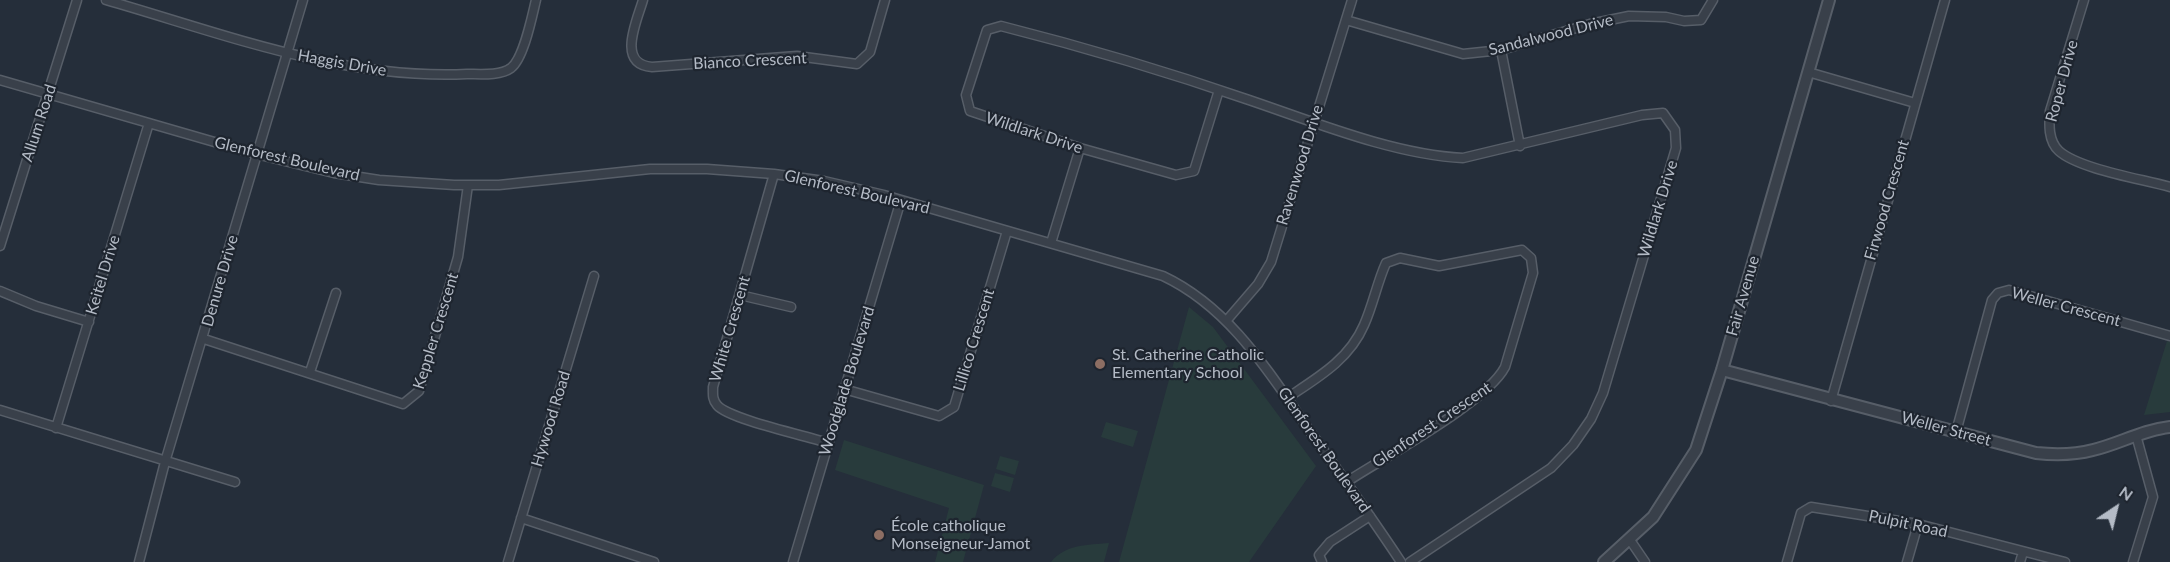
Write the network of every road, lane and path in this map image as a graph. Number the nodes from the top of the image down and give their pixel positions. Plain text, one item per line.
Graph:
1 (77, 0) edge
2 (106, 0) edge
3 (303, 0) edge
4 (536, 0) edge
5 (643, 0) edge
6 (885, 0) edge
7 (1352, 0) edge
8 (1713, 0) edge
9 (1829, 0) edge
10 (1945, 0) edge
11 (2084, 0) edge
12 (1346, 21) junction
13 (1501, 50) junction
14 (287, 53) junction
15 (1809, 72) junction
16 (0, 80) edge
17 (1219, 90) junction
18 (48, 94) junction
19 (1915, 103) junction
20 (1312, 122) junction
21 (149, 123) junction
22 (1520, 146) junction
23 (1080, 148) junction
24 (256, 154) junction
25 (774, 174) junction
26 (468, 185) junction
27 (2170, 187) edge
28 (901, 200) junction
29 (1007, 231) junction
30 (1051, 243) junction
31 (0, 246) edge
32 (594, 276) dead end
33 (0, 291) edge
34 (336, 293) dead end
35 (740, 295) junction
36 (791, 306) dead end
37 (1227, 320) junction
38 (88, 322) junction
39 (2170, 336) edge
40 (204, 339) junction
41 (1722, 370) junction
42 (310, 372) junction
43 (844, 389) junction
44 (1287, 398) junction
45 (1831, 400) junction
46 (0, 410) edge
47 (56, 428) junction
48 (2170, 428) edge
49 (1956, 432) junction
50 (2136, 435) junction
51 (828, 443) junction
52 (165, 462) junction
53 (1348, 481) junction
54 (235, 482) dead end
55 (1370, 516) junction
56 (521, 518) junction
57 (1918, 524) junction
58 (1630, 540) junction
59 (2023, 552) junction
60 (139, 562) edge
61 (508, 562) edge
62 (654, 562) edge
63 (793, 562) edge
64 (1322, 562) edge
65 (1401, 562) edge
66 (1410, 562) edge
67 (1604, 562) edge
68 (1645, 562) edge
69 (1787, 562) edge
70 (1907, 562) edge
71 (2020, 562) edge
72 (2065, 562) edge
73 (2133, 562) edge

1 - 18 street, Allum Road
2 - 14 street, Haggis Drive
3 - 14 street, Denure Drive
4 - 14 street, Haggis Drive
5 - 6 street, Bianco Crescent
7 - 12 street, Ravenwood Drive
8 - 13 street, Sandalwood Drive
9 - 15 street, Fair Avenue
10 - 19 street, Firwood Crescent
11 - 27 street, Roper Drive
12 - 13 street, Sandalwood Drive
12 - 20 street, Ravenwood Drive
13 - 22 street
14 - 24 street, Denure Drive
15 - 19 street
15 - 41 street, Fair Avenue
16 - 18 street, Glenforest Boulevard
17 - 20 street, Wildlark Drive
17 - 23 street, Wildlark Drive
17 - 23 street, Wildlark Drive
18 - 21 street, Glenforest Boulevard
18 - 31 street, Allum Road
19 - 45 street, Firwood Crescent
20 - 22 street, Wildlark Drive
20 - 37 street, Ravenwood Drive
21 - 24 street, Glenforest Boulevard
21 - 38 street, Keitel Drive
22 - 66 street, Wildlark Drive
23 - 30 street
24 - 26 street, Glenforest Boulevard
24 - 40 street, Denure Drive
25 - 26 street, Glenforest Boulevard
25 - 28 street, Glenforest Boulevard
25 - 35 street, White Crescent
26 - 42 street, Keppler Crescent
28 - 29 street, Glenforest Boulevard
28 - 43 street, Woodglade Boulevard
29 - 30 street, Glenforest Boulevard
29 - 43 street, Lillico Crescent
30 - 37 street, Glenforest Boulevard
32 - 56 street, Hywood Road
33 - 38 street
34 - 42 street
35 - 36 street
35 - 51 street, White Crescent
37 - 44 street, Glenforest Boulevard
38 - 47 street, Keitel Drive
39 - 49 street, Weller Crescent
40 - 42 street, Keppler Crescent
40 - 52 street, Denure Drive
41 - 45 street, Weller Street
41 - 58 street, Fair Avenue
43 - 51 street, Woodglade Boulevard
44 - 53 street, Glenforest Boulevard
44 - 53 street, Glenforest Crescent
45 - 49 street, Weller Street
46 - 47 street
47 - 52 street
48 - 50 street, Weller Street
49 - 50 street, Weller Street
50 - 73 street
51 - 63 street, Woodglade Boulevard
52 - 54 street
52 - 60 street, Denure Drive
53 - 55 street, Glenforest Boulevard
55 - 64 street
55 - 65 street, Glenforest Boulevard
56 - 61 street, Hywood Road
56 - 62 street
57 - 59 street, Pulpit Road
57 - 69 street, Pulpit Road
57 - 70 street
58 - 67 street, Fair Avenue
58 - 68 street
59 - 71 street
59 - 72 street, Pulpit Road

